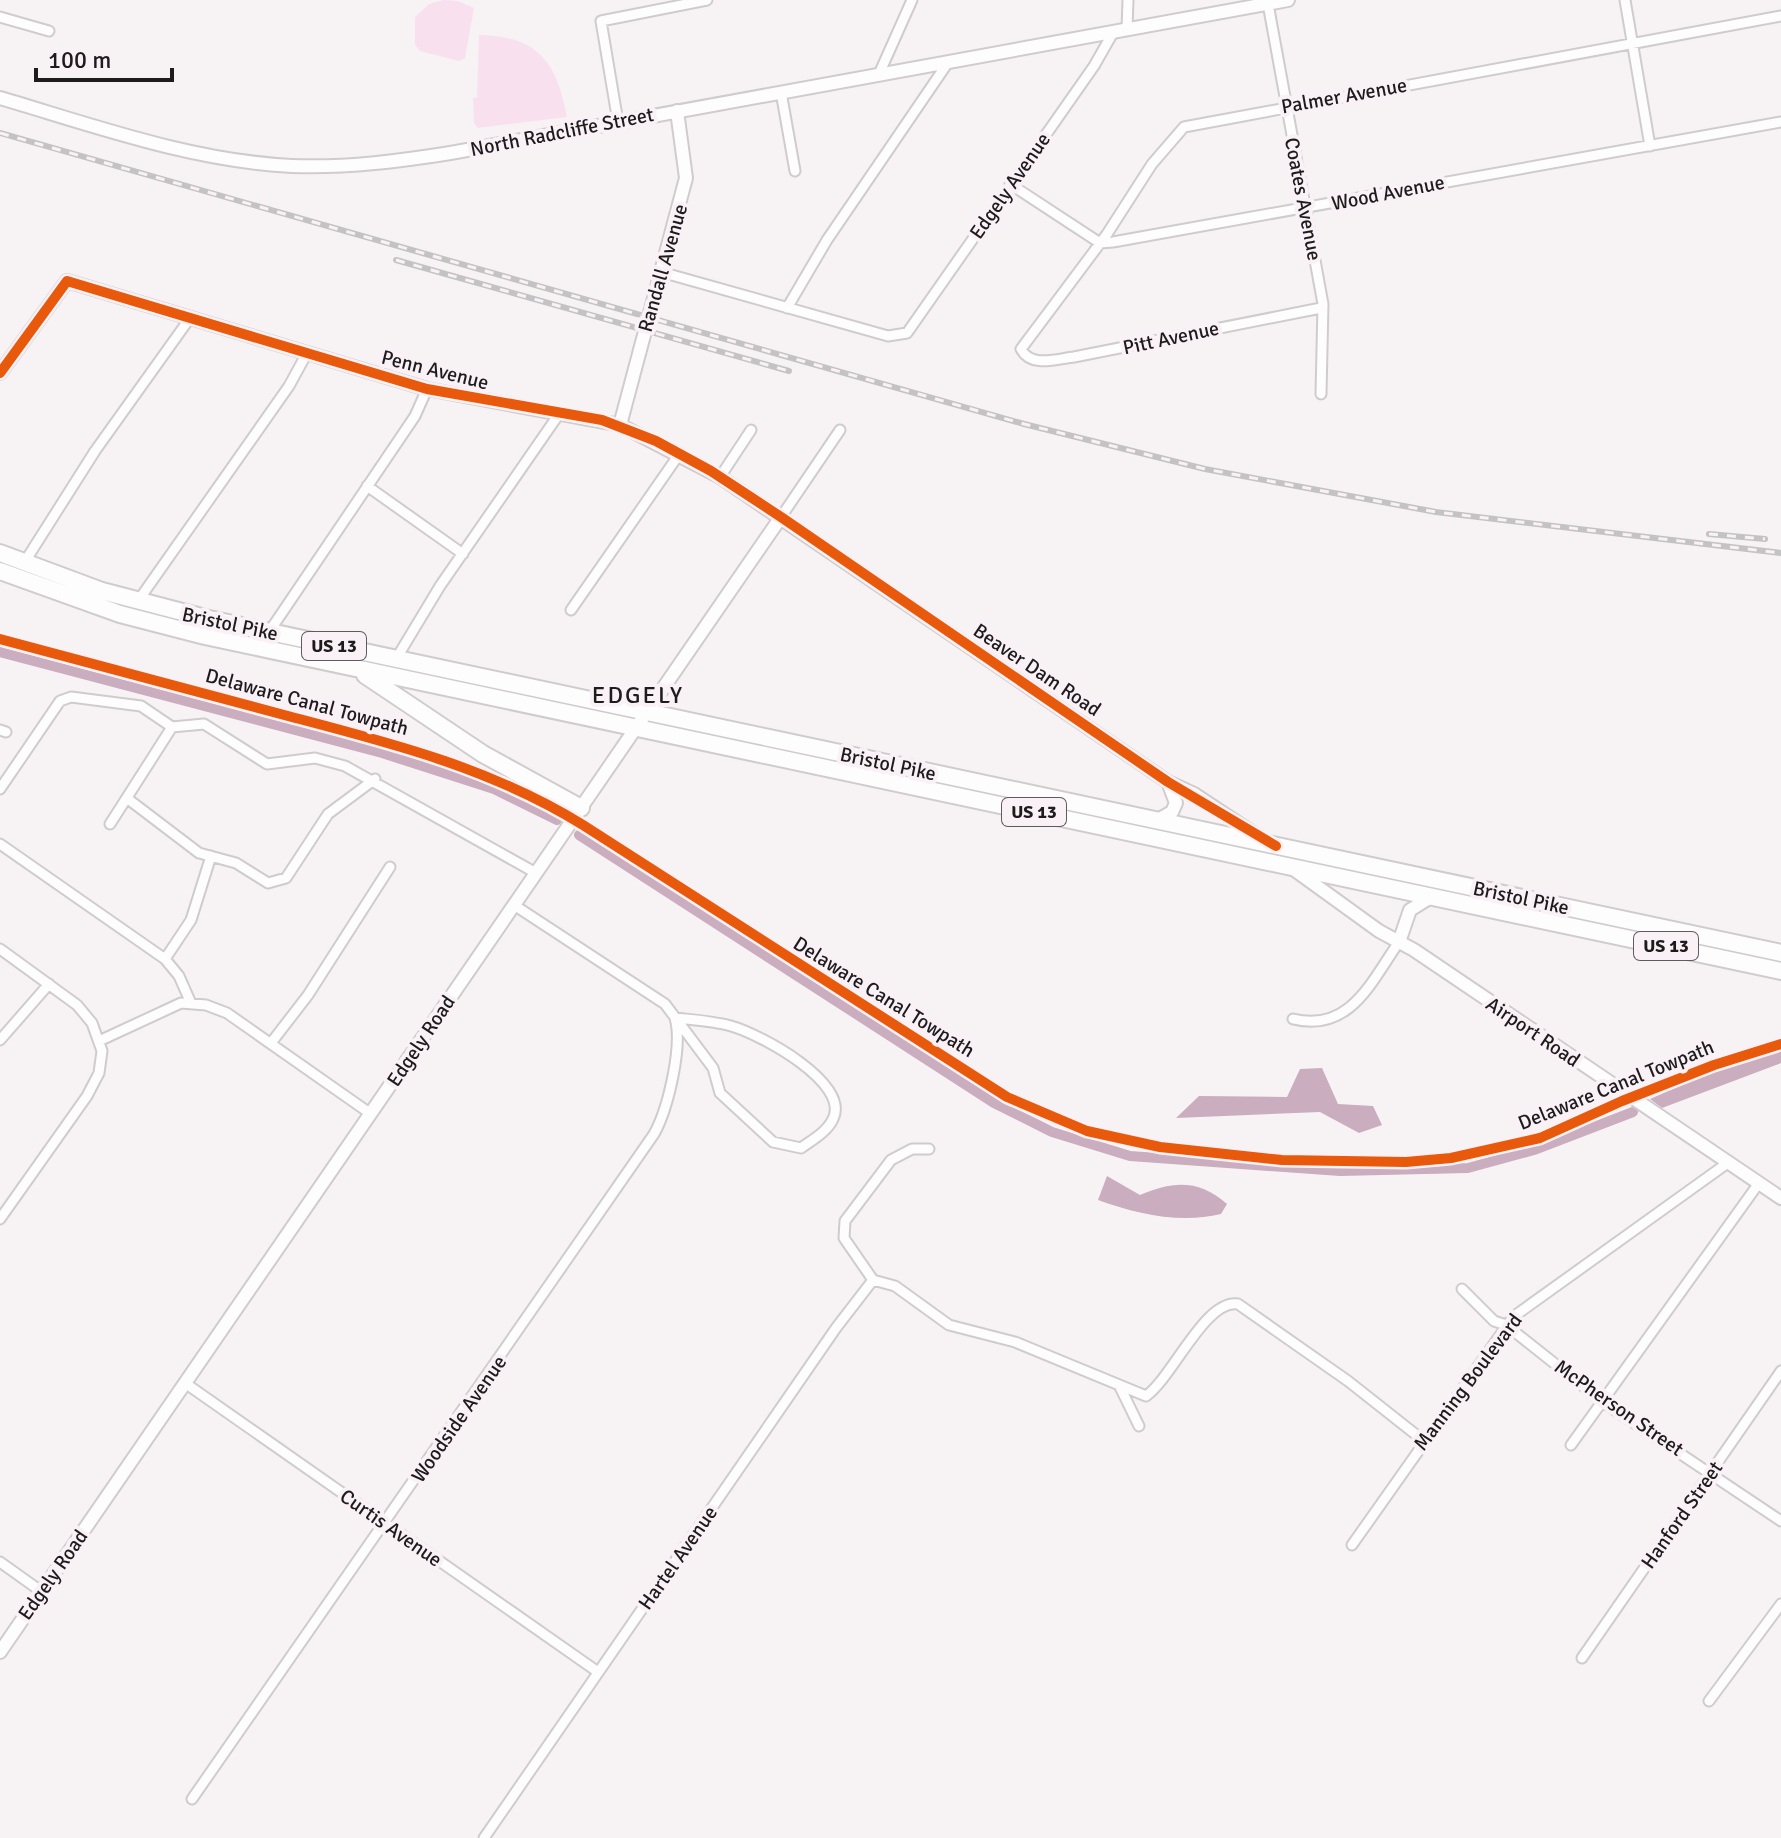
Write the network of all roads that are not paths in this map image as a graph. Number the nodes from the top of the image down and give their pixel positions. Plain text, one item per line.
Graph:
1 (707, 0) edge
2 (912, 0) edge
3 (1128, 0) edge
4 (1288, 0) edge
5 (1625, 0) edge
6 (1268, 4) junction
7 (1781, 16) edge
8 (0, 17) edge
9 (1121, 30) junction
10 (49, 31) dead end
11 (1633, 43) junction
12 (949, 61) junction
13 (879, 74) junction
14 (781, 92) junction
15 (0, 98) edge
16 (1286, 106) junction
17 (677, 111) junction
18 (618, 122) junction
19 (1781, 122) edge
20 (1650, 146) junction
21 (795, 171) dead end
22 (1010, 184) junction
23 (1304, 208) junction
24 (1100, 243) junction
25 (660, 278) junction
26 (787, 308) junction
27 (1321, 308) junction
28 (190, 318) junction
29 (307, 353) junction
30 (1023, 353) joint
31 (0, 373) edge
32 (427, 389) junction
33 (1321, 394) dead end
34 (559, 414) junction
35 (620, 425) junction
36 (751, 430) dead end
37 (840, 430) dead end
38 (680, 453) junction
39 (720, 477) junction
40 (367, 486) junction
41 (781, 517) junction
42 (0, 553) edge
43 (463, 554) junction
44 (24, 563) junction
45 (0, 571) edge
46 (137, 601) junction
47 (571, 610) dead end
48 (269, 632) junction
49 (396, 659) junction
50 (351, 667) junction
51 (649, 713) junction
52 (172, 727) junction
53 (637, 728) junction
54 (375, 779) junction
55 (1168, 782) junction
56 (0, 789) edge
57 (128, 799) junction
58 (581, 808) junction
59 (1156, 821) junction
60 (110, 824) dead end
61 (0, 844) edge
62 (1276, 846) junction
63 (211, 856) junction
64 (1286, 866) junction
65 (390, 867) dead end
66 (536, 873) junction
67 (1431, 897) junction
68 (514, 905) junction
69 (1399, 942) junction
70 (0, 949) edge
71 (1781, 953) edge
72 (165, 959) junction
73 (1781, 971) edge
74 (49, 984) junction
75 (190, 1001) junction
76 (675, 1018) junction
77 (1293, 1019) dead end
78 (0, 1040) edge
79 (99, 1041) junction
80 (271, 1043) junction
81 (371, 1114) junction
82 (929, 1149) dead end
83 (1729, 1162) junction
84 (1759, 1183) junction
85 (1781, 1198) edge
86 (0, 1219) edge
87 (873, 1280) junction
88 (1462, 1289) dead end
89 (1506, 1325) junction
90 (1781, 1371) edge
91 (185, 1383) junction
92 (1119, 1385) junction
93 (1603, 1402) junction
94 (1139, 1426) dead end
95 (1424, 1441) junction
96 (1571, 1445) dead end
97 (1711, 1473) junction
98 (1781, 1521) edge
99 (385, 1524) junction
100 (1352, 1545) dead end
101 (0, 1562) edge
102 (42, 1592) junction
103 (1781, 1604) edge
104 (0, 1652) edge
105 (1582, 1658) dead end
106 (598, 1672) junction
107 (1709, 1701) dead end
108 (192, 1799) dead end
109 (484, 1838) edge

1 - 18 street
2 - 13 street
3 - 9 street
4 - 6 street, North Radcliffe Street
5 - 11 street
6 - 9 street, North Radcliffe Street
6 - 16 street, Coates Avenue
7 - 11 street, Palmer Avenue
8 - 10 street
9 - 12 street, North Radcliffe Street
9 - 22 street, Edgely Avenue
11 - 16 street, Palmer Avenue
11 - 20 street
12 - 13 street, North Radcliffe Street
12 - 26 street
13 - 14 street, North Radcliffe Street
14 - 17 street, North Radcliffe Street
14 - 21 street
15 - 18 street, North Radcliffe Street
16 - 23 street, Coates Avenue
16 - 24 street, Palmer Avenue
17 - 18 street, North Radcliffe Street
17 - 25 street, Randall Avenue
19 - 20 street, Wood Avenue
20 - 23 street, Wood Avenue
22 - 24 street
22 - 26 street, Edgely Avenue
23 - 24 street, Wood Avenue
23 - 27 street, Coates Avenue
24 - 30 street, Palmer Avenue
25 - 26 street
25 - 35 street, Randall Avenue, bridge
27 - 30 street, Pitt Avenue
27 - 33 street, Coates Avenue
28 - 29 street, Penn Avenue
28 - 31 street, Penn Avenue
28 - 44 street
29 - 32 street, Penn Avenue
29 - 46 street
32 - 34 street, Penn Avenue
32 - 40 street
34 - 35 street, Penn Avenue
34 - 43 street
35 - 38 street, Penn Avenue
36 - 39 street
37 - 41 street, Edgely Road
38 - 39 street, Penn Avenue
38 - 47 street
39 - 41 street, Penn Avenue
40 - 43 street
40 - 48 street
41 - 51 street, Edgely Road
41 - 55 street, Beaver Dam Road
42 - 44 highway, Bristol Pike / US 13
43 - 49 street
44 - 46 highway, Bristol Pike / US 13
45 - 50 highway, Bristol Pike / US 13
46 - 48 highway, Bristol Pike / US 13
48 - 49 highway, Bristol Pike / US 13
49 - 51 highway, Bristol Pike / US 13
50 - 53 highway, Bristol Pike / US 13
50 - 58 highway
51 - 53 street, Edgely Road
51 - 59 highway, Bristol Pike / US 13
52 - 54 street
52 - 56 street
52 - 57 street
53 - 58 street, Edgely Road
53 - 64 highway, Bristol Pike / US 13
54 - 63 street
54 - 66 street
55 - 59 street
55 - 62 street, Beaver Dam Road
57 - 60 street
57 - 63 street
58 - 66 street, Edgely Road
59 - 62 highway, Bristol Pike / US 13
61 - 72 street
62 - 71 highway, Bristol Pike / US 13
63 - 72 street
64 - 67 highway, Bristol Pike / US 13
64 - 69 street, Airport Road
65 - 80 street
66 - 68 street, Edgely Road
67 - 69 street
67 - 73 highway, Bristol Pike / US 13
68 - 76 street
68 - 81 street, Edgely Road
69 - 77 street
69 - 83 street, Airport Road
70 - 74 street
72 - 75 street
74 - 78 street
74 - 79 street
75 - 79 street
75 - 80 street
76 - 76 street
76 - 99 street, Woodside Avenue
79 - 86 street
80 - 81 street
81 - 91 street, Edgely Road
82 - 87 street
83 - 84 street, Airport Road
83 - 89 street, Manning Boulevard
84 - 85 street, Airport Road
84 - 93 street
87 - 92 street
87 - 106 street, Hartel Avenue
88 - 89 street, McPherson Street
89 - 93 street, McPherson Street
89 - 95 street, Manning Boulevard
90 - 97 street, Hanford Street
91 - 99 street, Curtis Avenue
91 - 102 street, Edgely Road
92 - 94 street
92 - 95 street
93 - 96 street
93 - 97 street, McPherson Street
95 - 100 street, Manning Boulevard
97 - 98 street, McPherson Street
97 - 105 street, Hanford Street
99 - 106 street, Curtis Avenue
99 - 108 street, Woodside Avenue
101 - 102 street
102 - 104 street, Edgely Road
103 - 107 street
106 - 109 street, Hartel Avenue

